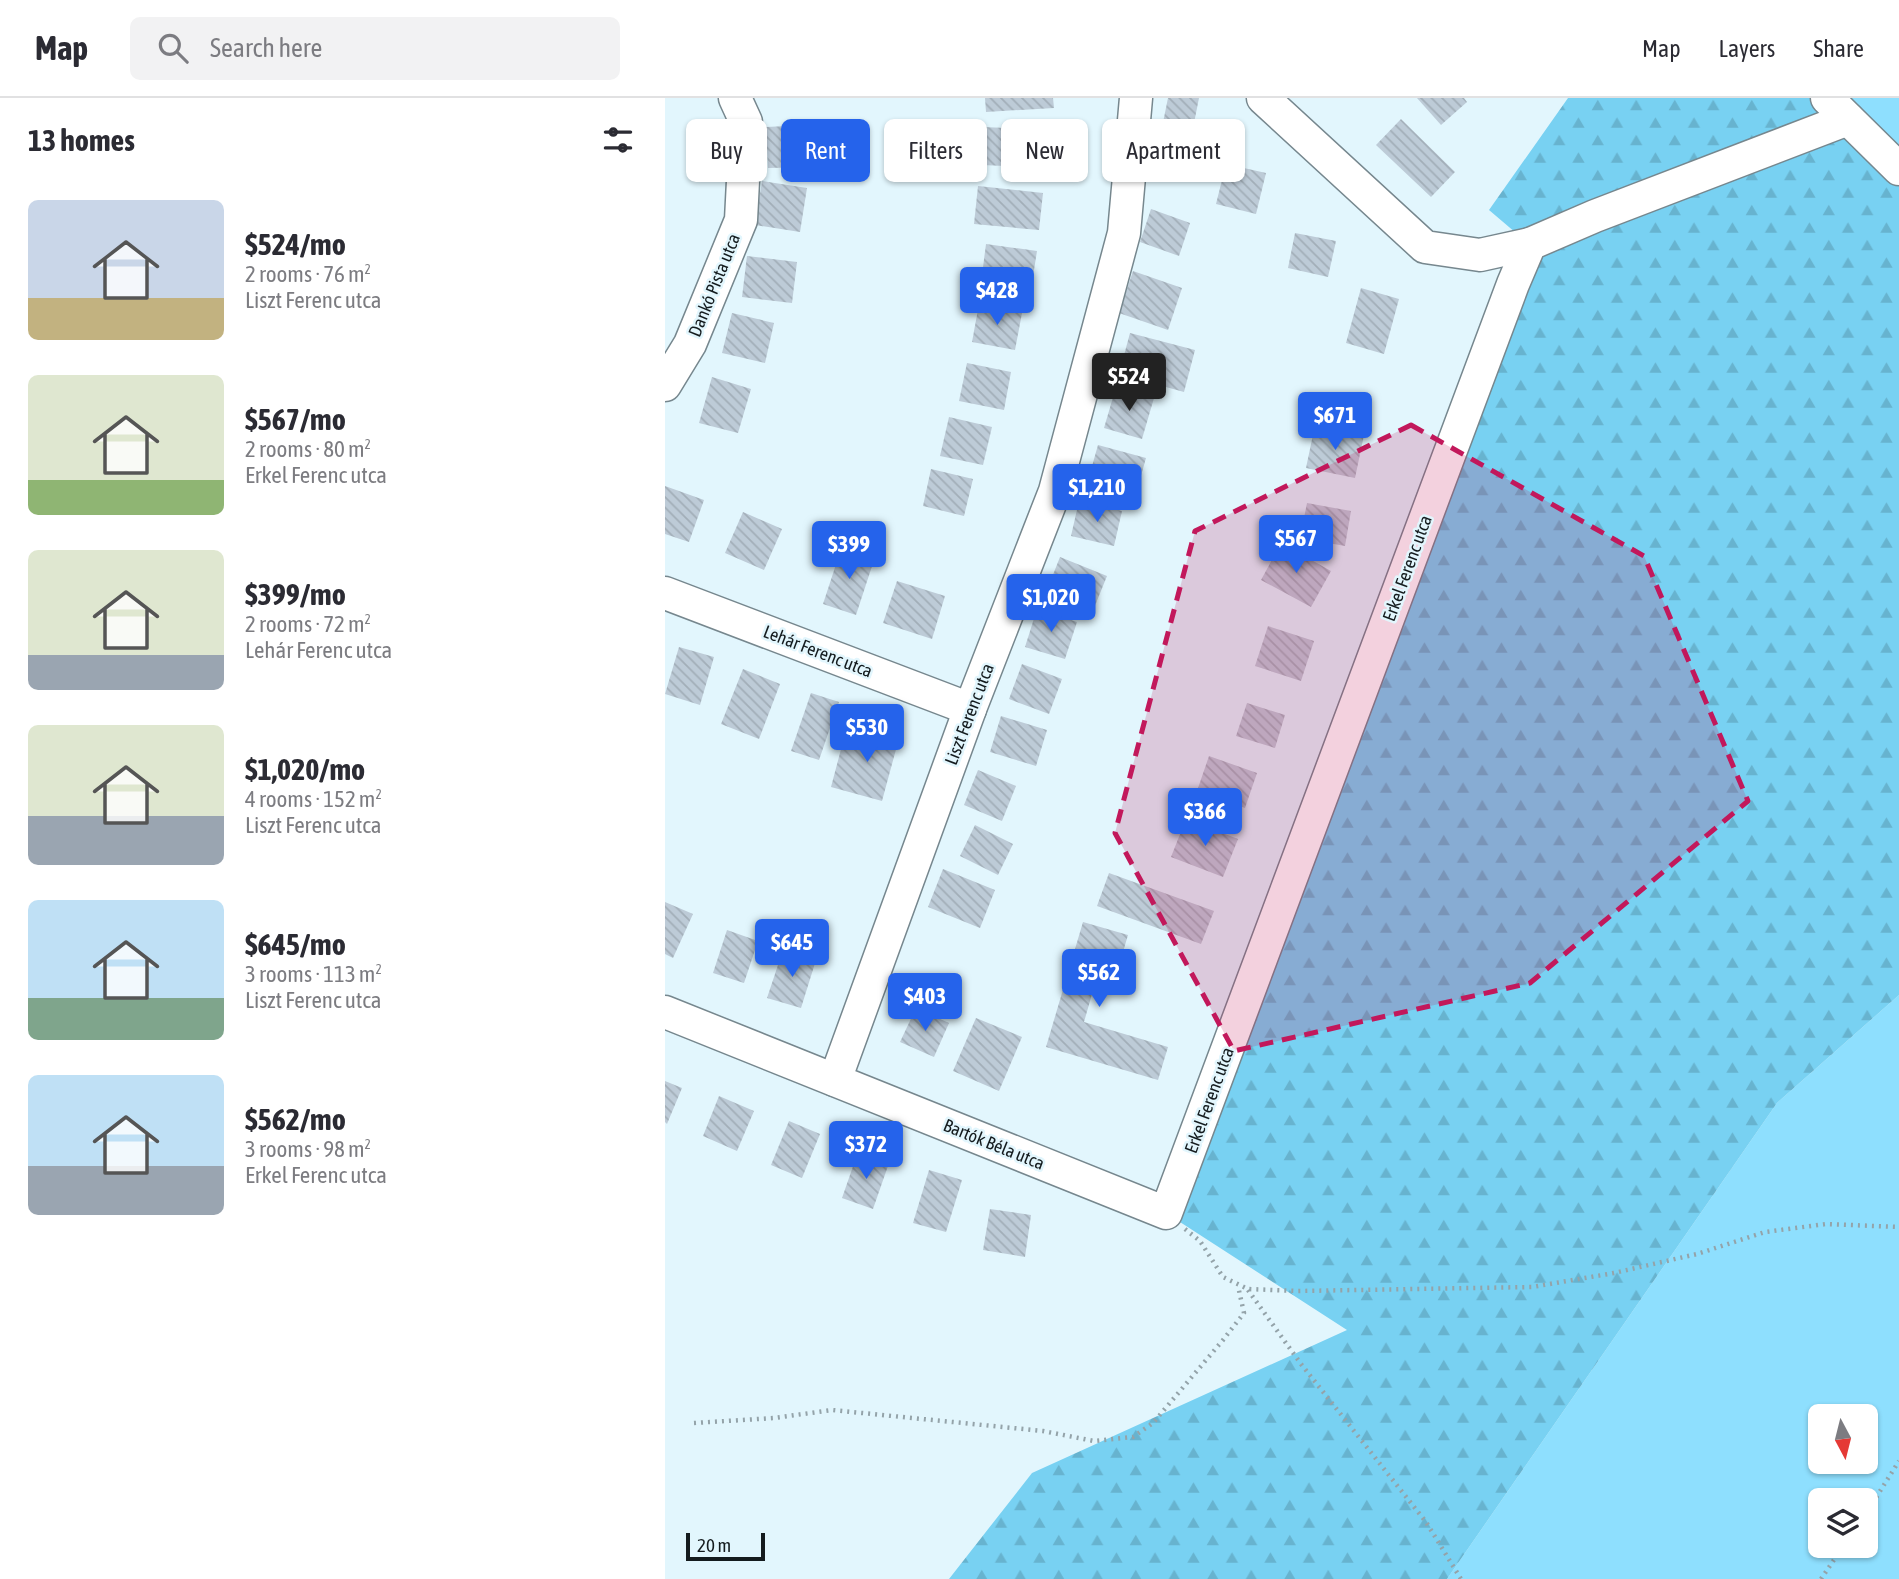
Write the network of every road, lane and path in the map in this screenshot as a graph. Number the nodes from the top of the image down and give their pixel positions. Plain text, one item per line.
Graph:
1 (735, 98) edge
2 (1136, 98) edge
3 (1263, 98) edge
4 (1837, 108) edge
5 (1899, 169) edge
6 (1530, 244) junction
7 (665, 385) edge
8 (665, 593) edge
9 (970, 709) junction
10 (665, 1012) edge
11 (835, 1080) junction
12 (1166, 1213) junction
13 (1899, 1227) edge
14 (1238, 1285) junction
15 (1248, 1289) junction
16 (694, 1423) dead end
17 (1899, 1461) edge
18 (1878, 1494) edge
19 (1835, 1558) edge
20 (1461, 1579) edge
21 (1821, 1579) edge

1 - 7 street, Dankó Pista utca
2 - 9 street, Liszt Ferenc utca
3 - 6 street
4 - 5 street
4 - 6 street
6 - 12 street, Erkel Ferenc utca
8 - 9 street, Lehár Ferenc utca
9 - 11 street, Liszt Ferenc utca
10 - 11 street, Bartók Béla utca
11 - 12 street, Bartók Béla utca
12 - 14 path
13 - 15 path
14 - 15 path
14 - 16 path
15 - 20 path
17 - 18 path
19 - 21 path

